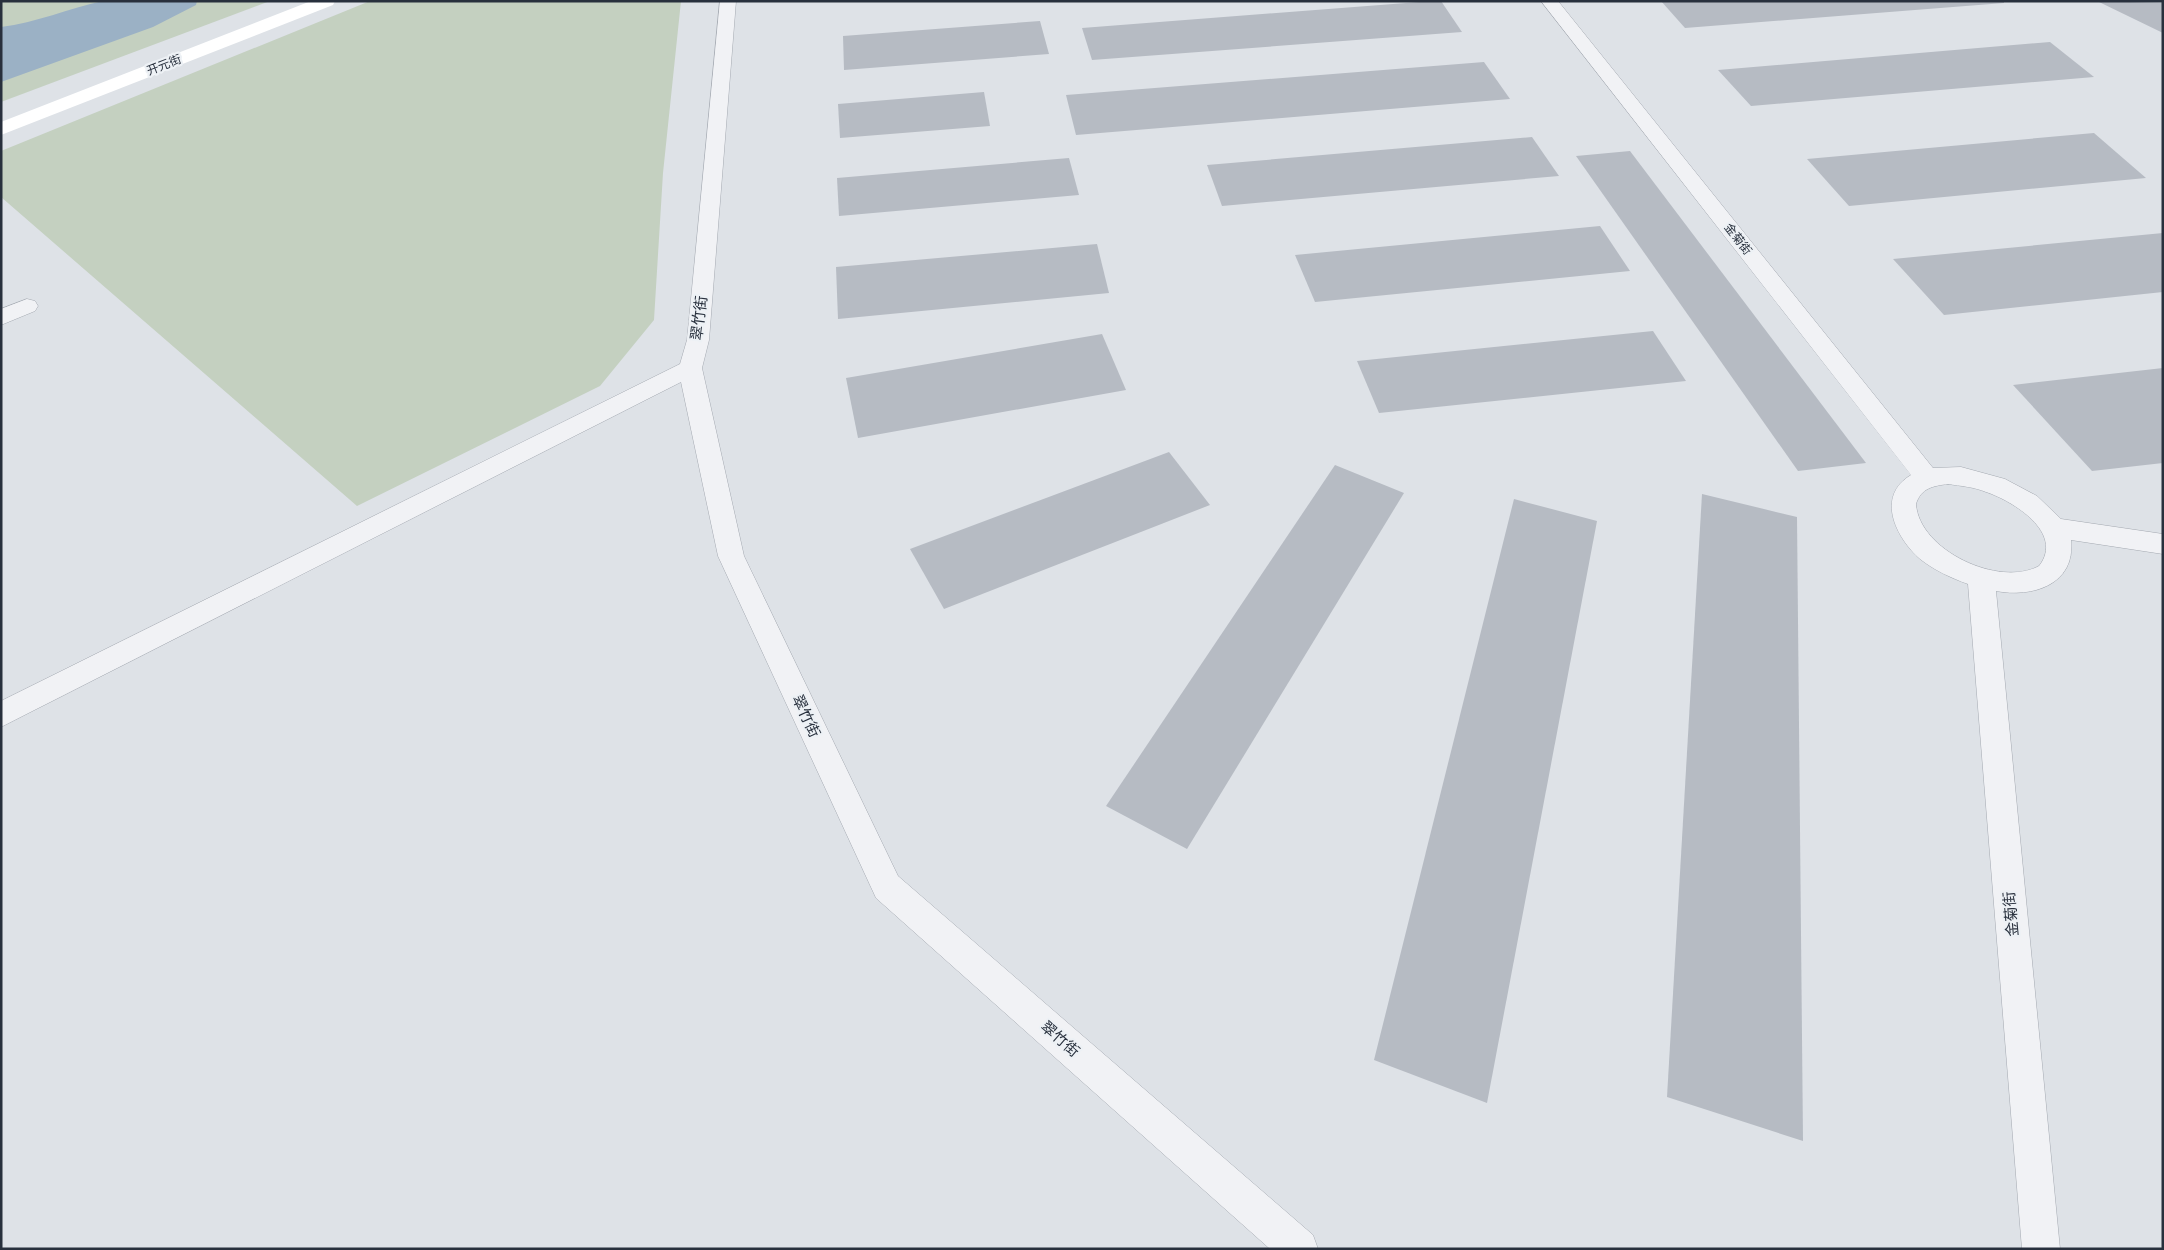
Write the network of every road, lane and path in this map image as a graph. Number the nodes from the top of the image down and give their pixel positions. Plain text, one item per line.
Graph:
1 (327, 1) edge
2 (728, 1) edge
3 (1549, 1) edge
4 (1, 128) edge
5 (27, 306) dead end
6 (1, 318) edge
7 (690, 368) junction
8 (1927, 478) junction
9 (2053, 528) junction
10 (2163, 544) edge
11 (1981, 578) junction
12 (1, 715) edge
13 (1299, 1249) edge
14 (2041, 1249) edge

1 - 4 main road, 开元街
2 - 7 street, 翠竹街
3 - 8 street, 金菊街
5 - 6 street
7 - 12 street
7 - 13 street, 翠竹街
8 - 9 street
8 - 11 street
9 - 10 street
9 - 11 street
11 - 14 street, 金菊街

